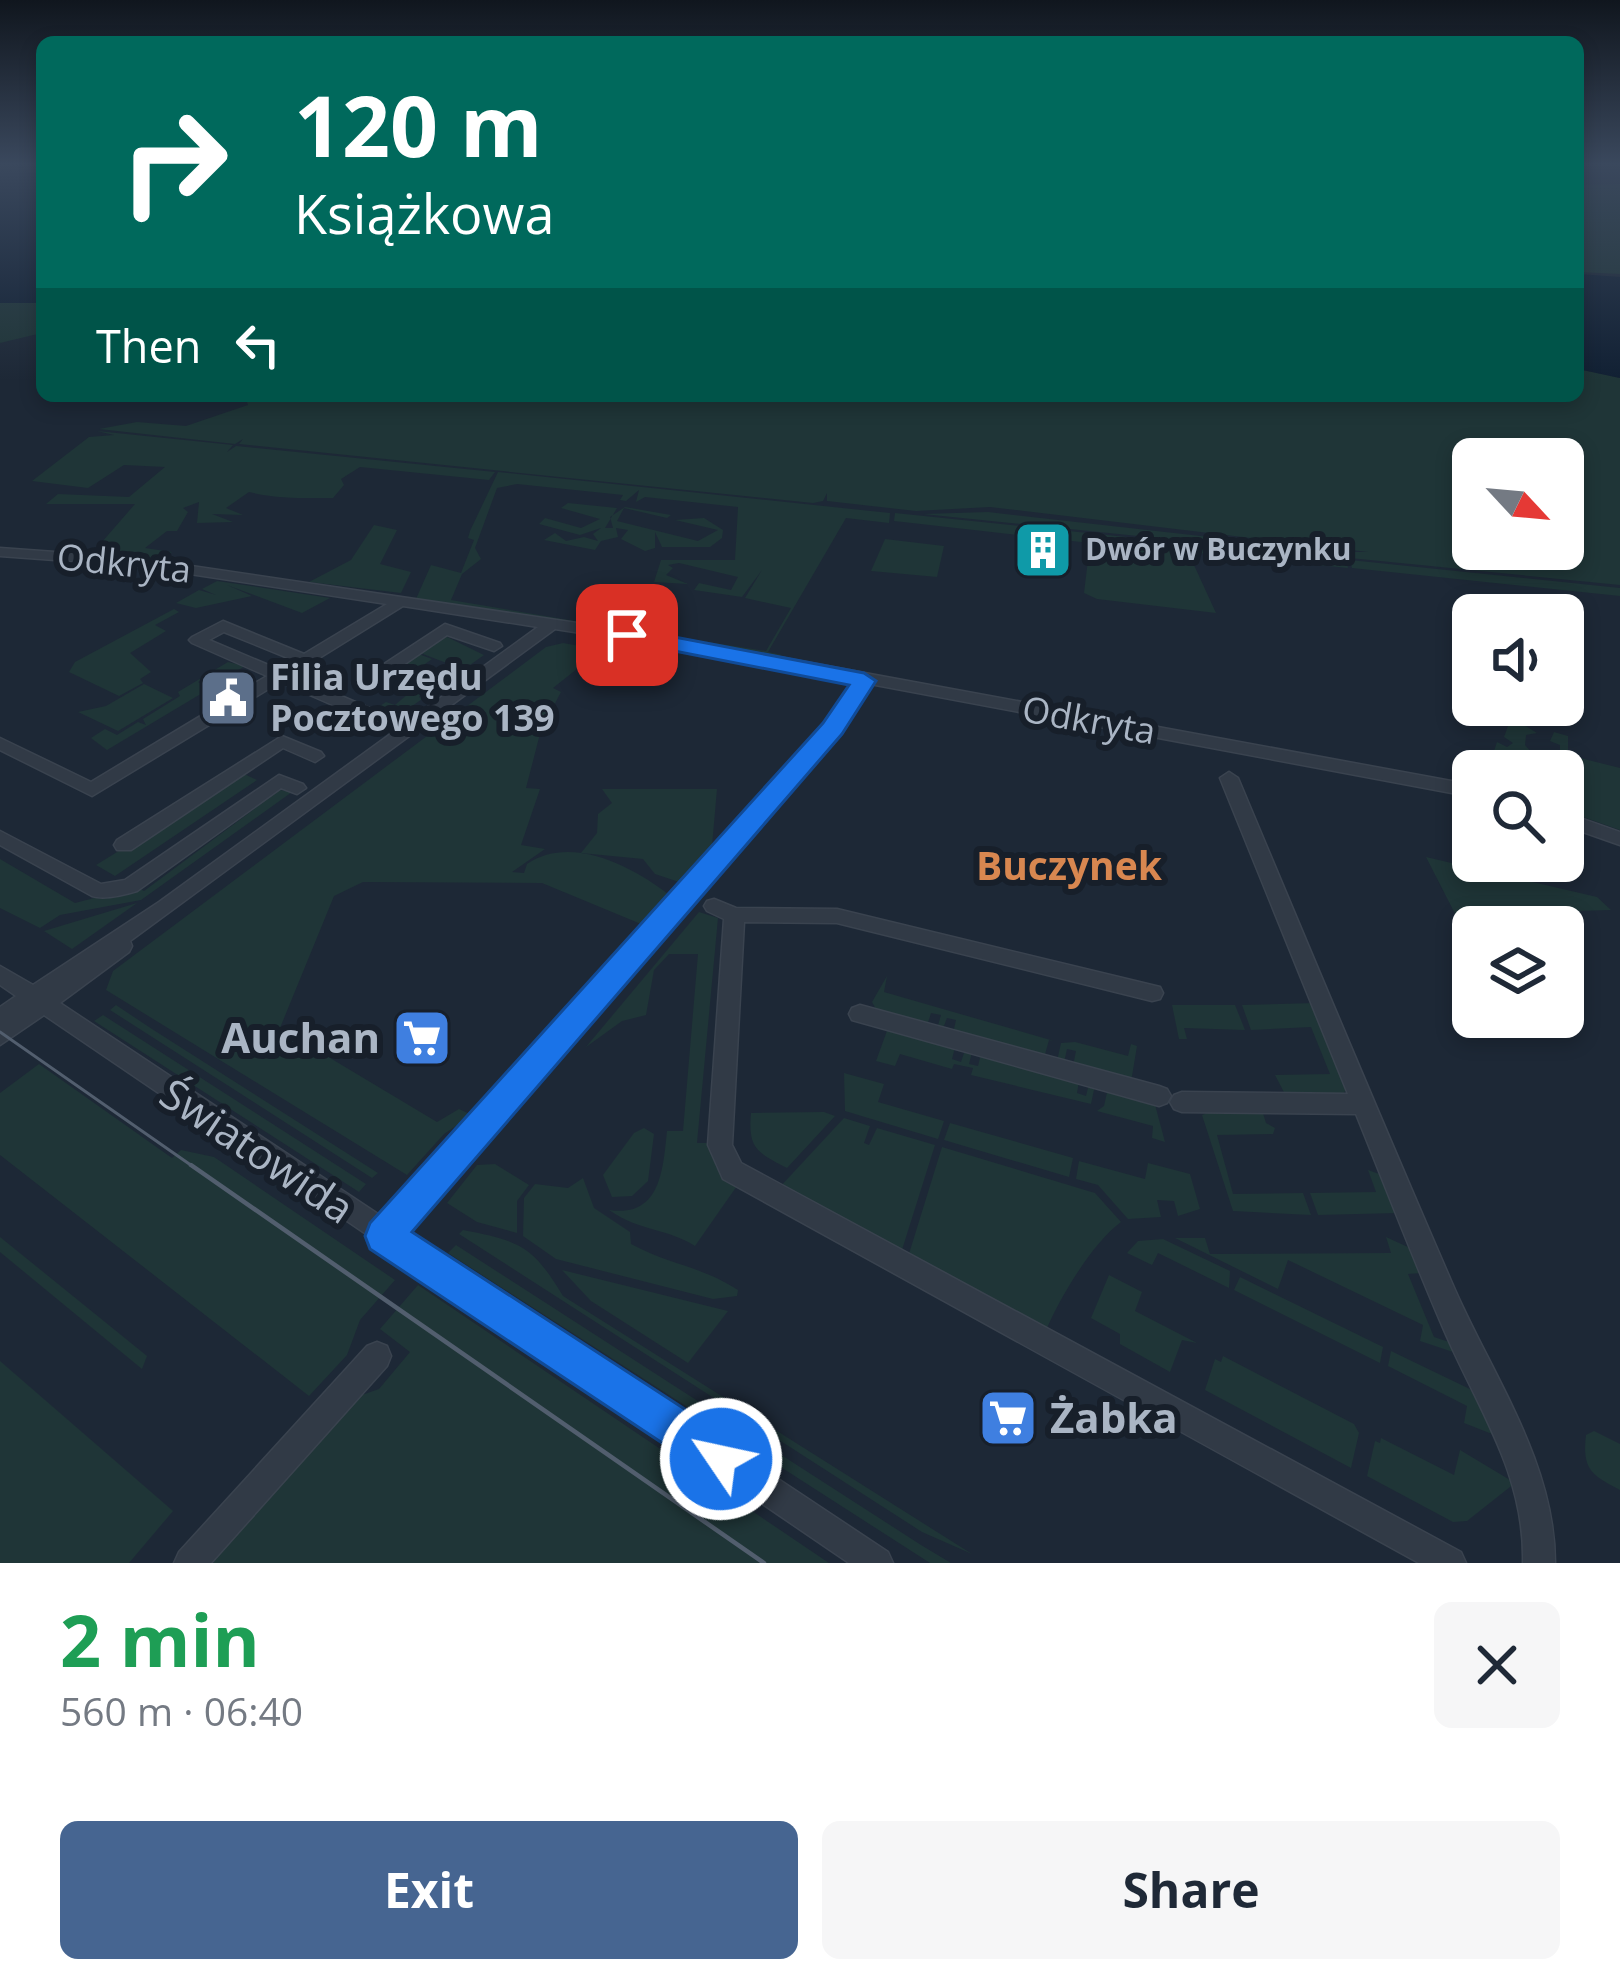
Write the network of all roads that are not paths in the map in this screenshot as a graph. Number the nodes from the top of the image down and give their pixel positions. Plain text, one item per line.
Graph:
1 (0, 552) edge
2 (400, 602) junction
3 (452, 621) junction
4 (546, 629) junction
5 (494, 646) dead end
6 (308, 661) junction
7 (281, 677) junction
8 (864, 681) junction
9 (426, 686) dead end
10 (388, 723) dead end
11 (0, 743) edge
12 (314, 756) dead end
13 (245, 765) junction
14 (1229, 778) dead end
15 (1452, 787) edge
16 (1584, 826) edge
17 (0, 837) edge
18 (1620, 839) edge
19 (124, 845) dead end
20 (0, 974) edge
21 (1152, 993) dead end
22 (38, 1001) junction
23 (860, 1014) dead end
24 (0, 1018) edge
25 (0, 1036) edge
26 (1364, 1104) junction
27 (384, 1236) junction
28 (377, 1356) dead end
29 (190, 1563) edge
30 (878, 1563) edge
31 (1450, 1563) edge
32 (1539, 1563) edge

1 - 2 street, Odkryta
2 - 3 street, Odkryta
2 - 6 street
3 - 4 street, Odkryta
3 - 5 street
3 - 9 street
4 - 8 street, Odkryta
4 - 22 street
6 - 7 street
6 - 7 street
7 - 10 street
7 - 11 street
8 - 15 street, Odkryta
8 - 27 street
12 - 13 street
13 - 17 street
13 - 19 street
14 - 26 street
16 - 18 street
20 - 22 street, Światowida
21 - 31 street
22 - 24 street
22 - 25 street
22 - 27 street, Światowida
23 - 26 street
26 - 32 street
27 - 30 street, Światowida
28 - 29 street

